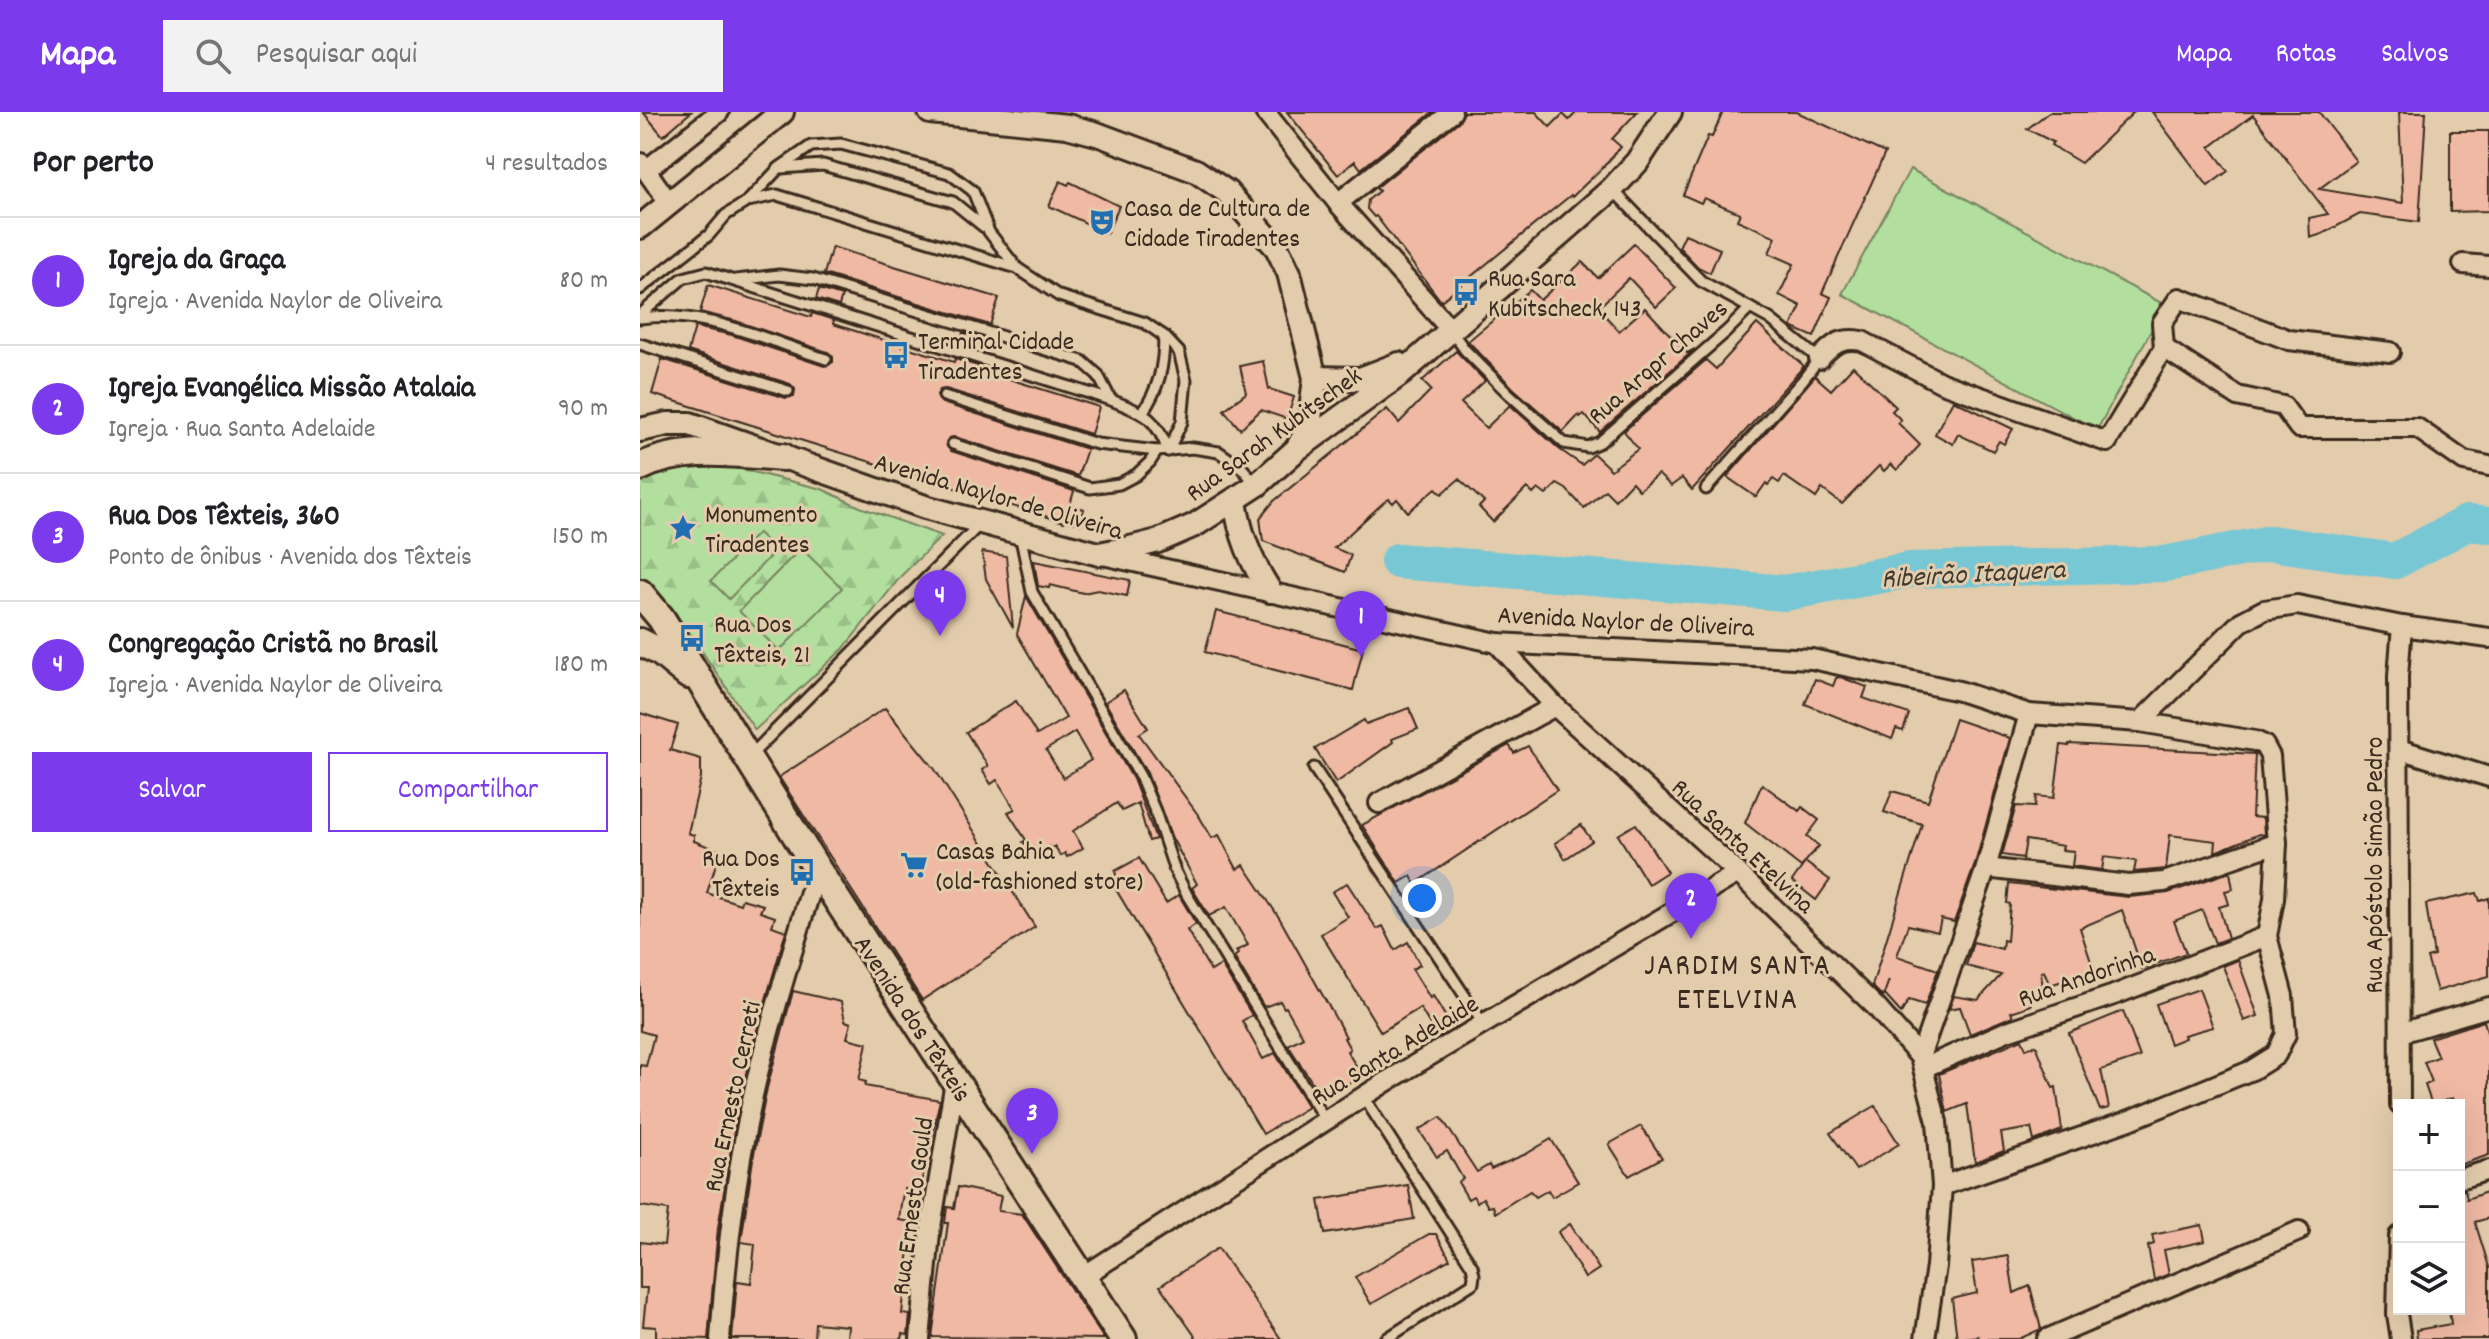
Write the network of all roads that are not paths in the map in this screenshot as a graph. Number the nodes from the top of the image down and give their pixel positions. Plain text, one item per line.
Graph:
1 (719, 112) edge
2 (782, 112) edge
3 (930, 112) edge
4 (1265, 112) edge
5 (1452, 112) edge
6 (1670, 112) edge
7 (643, 166) edge
8 (779, 168) junction
9 (1612, 189) junction
10 (748, 201) junction
11 (669, 203) junction
12 (1338, 203) junction
13 (640, 227) edge
14 (989, 232) junction
15 (2463, 264) dead end
16 (2489, 266) edge
17 (1017, 268) junction
18 (732, 281) junction
19 (640, 289) edge
20 (1750, 308) junction
21 (640, 316) edge
22 (1450, 329) junction
23 (1164, 336) junction
24 (640, 344) edge
25 (2164, 348) junction
26 (1424, 351) junction
27 (2390, 352) dead end
28 (826, 359) dead end
29 (1819, 359) junction
30 (1315, 378) junction
31 (788, 391) dead end
32 (944, 396) dead end
33 (1111, 400) junction
34 (1142, 413) junction
35 (640, 430) edge
36 (953, 444) dead end
37 (1297, 449) junction
38 (1162, 451) junction
39 (783, 457) junction
40 (2489, 466) edge
41 (640, 467) edge
42 (1257, 485) junction
43 (1706, 489) dead end
44 (1235, 501) junction
45 (981, 522) junction
46 (1019, 532) junction
47 (1099, 554) junction
48 (1270, 591) junction
49 (640, 593) edge
50 (2402, 626) junction
51 (2489, 638) edge
52 (640, 642) edge
53 (1497, 643) junction
54 (709, 693) junction
55 (1555, 706) junction
56 (2029, 714) junction
57 (2140, 722) junction
58 (2399, 749) junction
59 (748, 757) junction
60 (1314, 768) dead end
61 (2489, 777) edge
62 (1379, 803) dead end
63 (2277, 843) junction
64 (1986, 868) junction
65 (817, 869) junction
66 (1738, 873) junction
67 (2267, 936) junction
68 (2489, 1007) edge
69 (1484, 1025) junction
70 (2400, 1033) junction
71 (1922, 1063) junction
72 (955, 1081) junction
73 (1363, 1096) junction
74 (2400, 1099) edge
75 (1325, 1120) junction
76 (2489, 1170) edge
77 (2465, 1177) edge
78 (1942, 1186) junction
79 (2299, 1231) dead end
80 (2399, 1243) edge
81 (1082, 1277) junction
82 (1116, 1334) edge
83 (720, 1339) edge
84 (920, 1339) edge
85 (1386, 1339) edge
86 (1925, 1339) edge
87 (2047, 1339) edge
88 (2401, 1339) edge

1 - 7 street
2 - 11 street
3 - 30 street
4 - 12 street
5 - 12 street
6 - 9 street, Rua Sarah Kubitschek
7 - 11 street
8 - 10 lane
8 - 14 lane
8 - 14 lane
9 - 20 lane
9 - 22 street, Rua Sarah Kubitschek
10 - 17 lane
10 - 19 lane
11 - 13 street
12 - 22 street
14 - 17 lane
15 - 16 street
17 - 23 lane
18 - 21 lane
18 - 33 lane
18 - 33 lane
20 - 22 lane, Rua Arqpr Chaves
20 - 29 lane
21 - 28 lane
22 - 26 street, Rua Sarah Kubitschek
23 - 34 lane
23 - 38 lane
24 - 31 lane
25 - 27 street
25 - 29 street
25 - 40 street
26 - 30 street, Rua Sarah Kubitschek
26 - 37 street, Rua Sarah Kubitschek
29 - 43 lane
30 - 37 street
32 - 38 lane
33 - 34 lane
34 - 38 lane
35 - 39 street, Avenida Naylor de Oliveira
36 - 38 lane
37 - 42 street, Rua Sarah Kubitschek
38 - 42 lane
39 - 41 main road
39 - 45 street, Avenida Naylor de Oliveira
42 - 44 street, Rua Sarah Kubitschek
44 - 47 street, Rua Sarah Kubitschek
44 - 48 street
45 - 46 street, Avenida Naylor de Oliveira
45 - 59 lane
46 - 47 street, Avenida Naylor de Oliveira
46 - 75 lane
47 - 48 street, Avenida Naylor de Oliveira
48 - 53 street, Avenida Naylor de Oliveira
49 - 54 main road, Avenida dos Têxteis
50 - 51 street
50 - 57 street
50 - 58 street, Rua Apóstolo Simão Pedro
52 - 54 main road, Avenida dos Têxteis
53 - 55 street, Rua Santa Etelvina
53 - 56 street, Avenida Naylor de Oliveira
54 - 59 main road, Avenida dos Têxteis
55 - 62 street
55 - 66 street, Rua Santa Etelvina
56 - 57 street, Avenida Naylor de Oliveira
56 - 64 street
57 - 63 street, Avenida Naylor de Oliveira
58 - 61 street
58 - 70 street, Rua Apóstolo Simão Pedro
59 - 65 main road, Avenida dos Têxteis
60 - 69 lane
63 - 64 street
63 - 67 street
64 - 71 street
65 - 72 main road, Avenida dos Têxteis
65 - 83 street, Rua Ernesto Cerreti
66 - 69 street, Rua Santa Adelaide
66 - 71 street, Rua Santa Etelvina
67 - 71 street, Rua Andorinha
67 - 78 street
68 - 70 street
69 - 73 street, Rua Santa Adelaide
70 - 74 street, Rua Apóstolo Simão Pedro
71 - 78 street, Rua Santa Etelvina
72 - 81 main road, Avenida dos Têxteis
72 - 84 street, Rua Ernesto Gould
73 - 75 street, Rua Santa Adelaide
73 - 85 lane
75 - 81 street, Rua Santa Adelaide
76 - 77 street
78 - 86 street, Rua Santa Etelvina
79 - 87 street
80 - 88 street
81 - 82 main road, Avenida dos Têxteis

